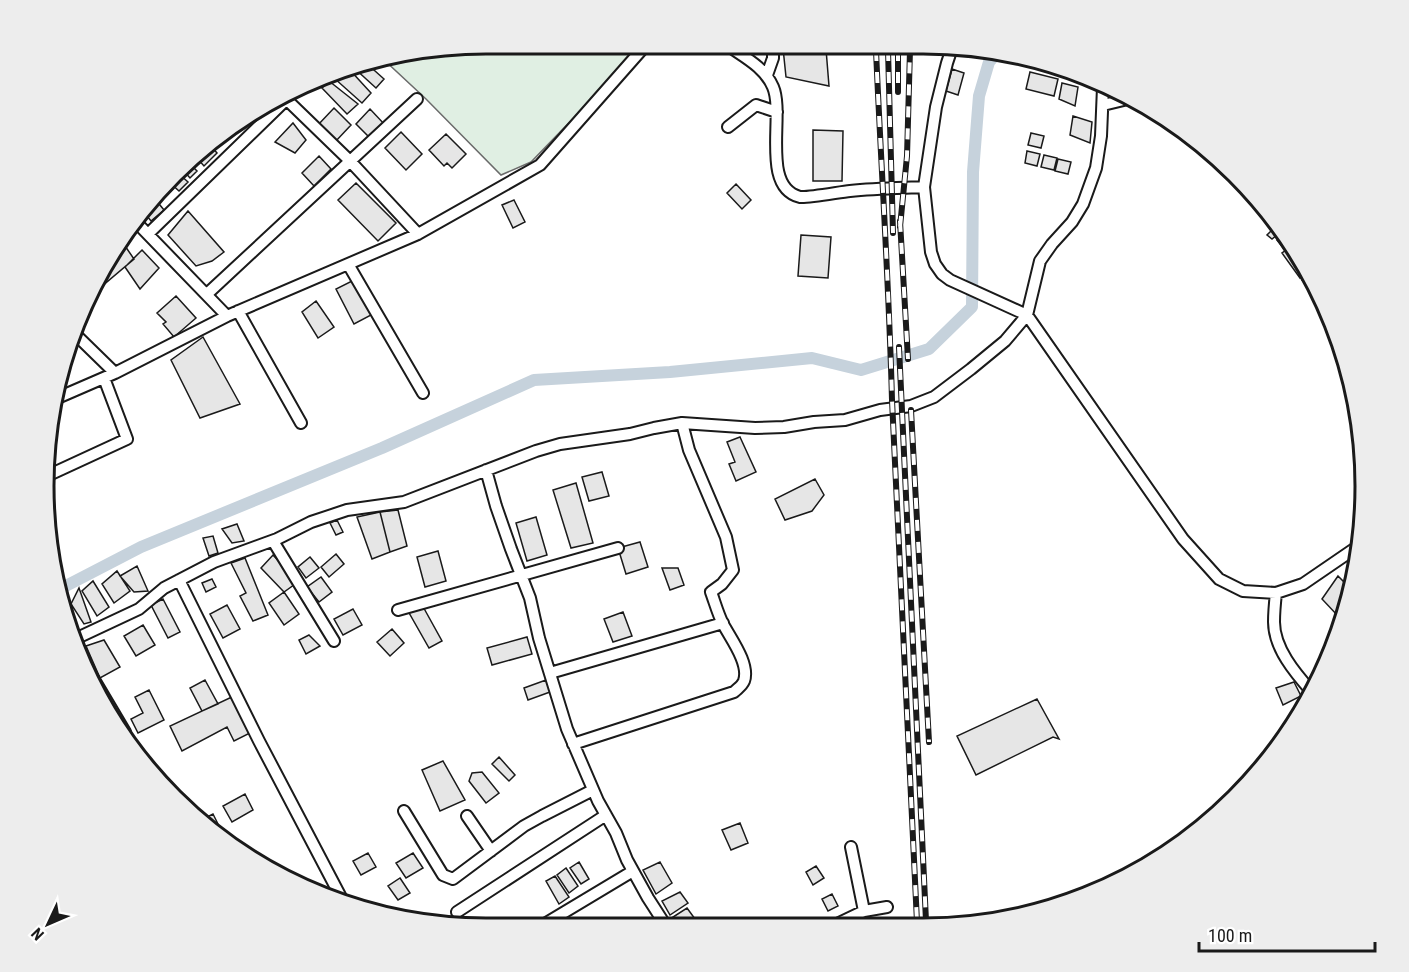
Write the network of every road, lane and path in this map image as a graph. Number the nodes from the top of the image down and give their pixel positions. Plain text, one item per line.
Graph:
1 (638, 54) edge
2 (740, 54) edge
3 (773, 54) edge
4 (949, 55) edge
5 (767, 75) junction
6 (1102, 93) edge
7 (417, 99) dead end
8 (291, 101) edge
9 (1118, 101) edge
10 (1102, 105) junction
11 (274, 110) edge
12 (777, 112) junction
13 (728, 128) dead end
14 (350, 160) junction
15 (924, 187) junction
16 (141, 227) edge
17 (148, 234) junction
18 (418, 234) junction
19 (348, 264) junction
20 (207, 294) junction
21 (238, 311) junction
22 (1027, 315) junction
23 (227, 316) junction
24 (80, 339) edge
25 (116, 373) junction
26 (104, 378) junction
27 (423, 393) dead end
28 (64, 395) edge
29 (302, 423) dead end
30 (682, 423) junction
31 (486, 470) junction
32 (54, 472) edge
33 (273, 541) junction
34 (618, 548) dead end
35 (1350, 552) edge
36 (521, 575) junction
37 (179, 580) junction
38 (1276, 593) junction
39 (398, 610) dead end
40 (723, 623) junction
41 (81, 636) edge
42 (334, 641) dead end
43 (550, 673) junction
44 (1306, 685) edge
45 (573, 744) junction
46 (593, 790) junction
47 (404, 811) dead end
48 (606, 815) junction
49 (467, 816) dead end
50 (850, 847) dead end
51 (491, 851) junction
52 (633, 871) junction
53 (338, 892) edge
54 (887, 907) dead end
55 (864, 911) junction
56 (456, 912) dead end
57 (560, 918) edge
58 (661, 918) edge
59 (849, 918) edge

1 - 18 street
2 - 5 street
3 - 5 street
4 - 15 street
5 - 12 street
6 - 10 street
7 - 14 street
8 - 14 street
9 - 10 street
10 - 22 street
11 - 17 street
12 - 13 street
12 - 15 street
14 - 18 street
14 - 20 street
15 - 22 street
16 - 17 street
17 - 20 street
18 - 19 street
19 - 21 street
19 - 27 street
20 - 23 street
21 - 23 street
21 - 29 street
22 - 30 street
22 - 38 street
23 - 25 street
24 - 25 street
25 - 26 street
26 - 28 street
26 - 32 street
30 - 31 street
30 - 40 street
31 - 33 street
31 - 36 street
33 - 37 street
33 - 42 street
34 - 36 street
35 - 38 street
36 - 39 street
36 - 43 street
37 - 41 street
37 - 53 street
38 - 44 street
40 - 43 street
40 - 45 street
43 - 45 street
45 - 46 street
46 - 48 street
46 - 51 street
47 - 51 street
48 - 52 street
48 - 56 street
49 - 51 street
50 - 55 street
52 - 57 street
52 - 58 street
54 - 55 street
55 - 59 street

